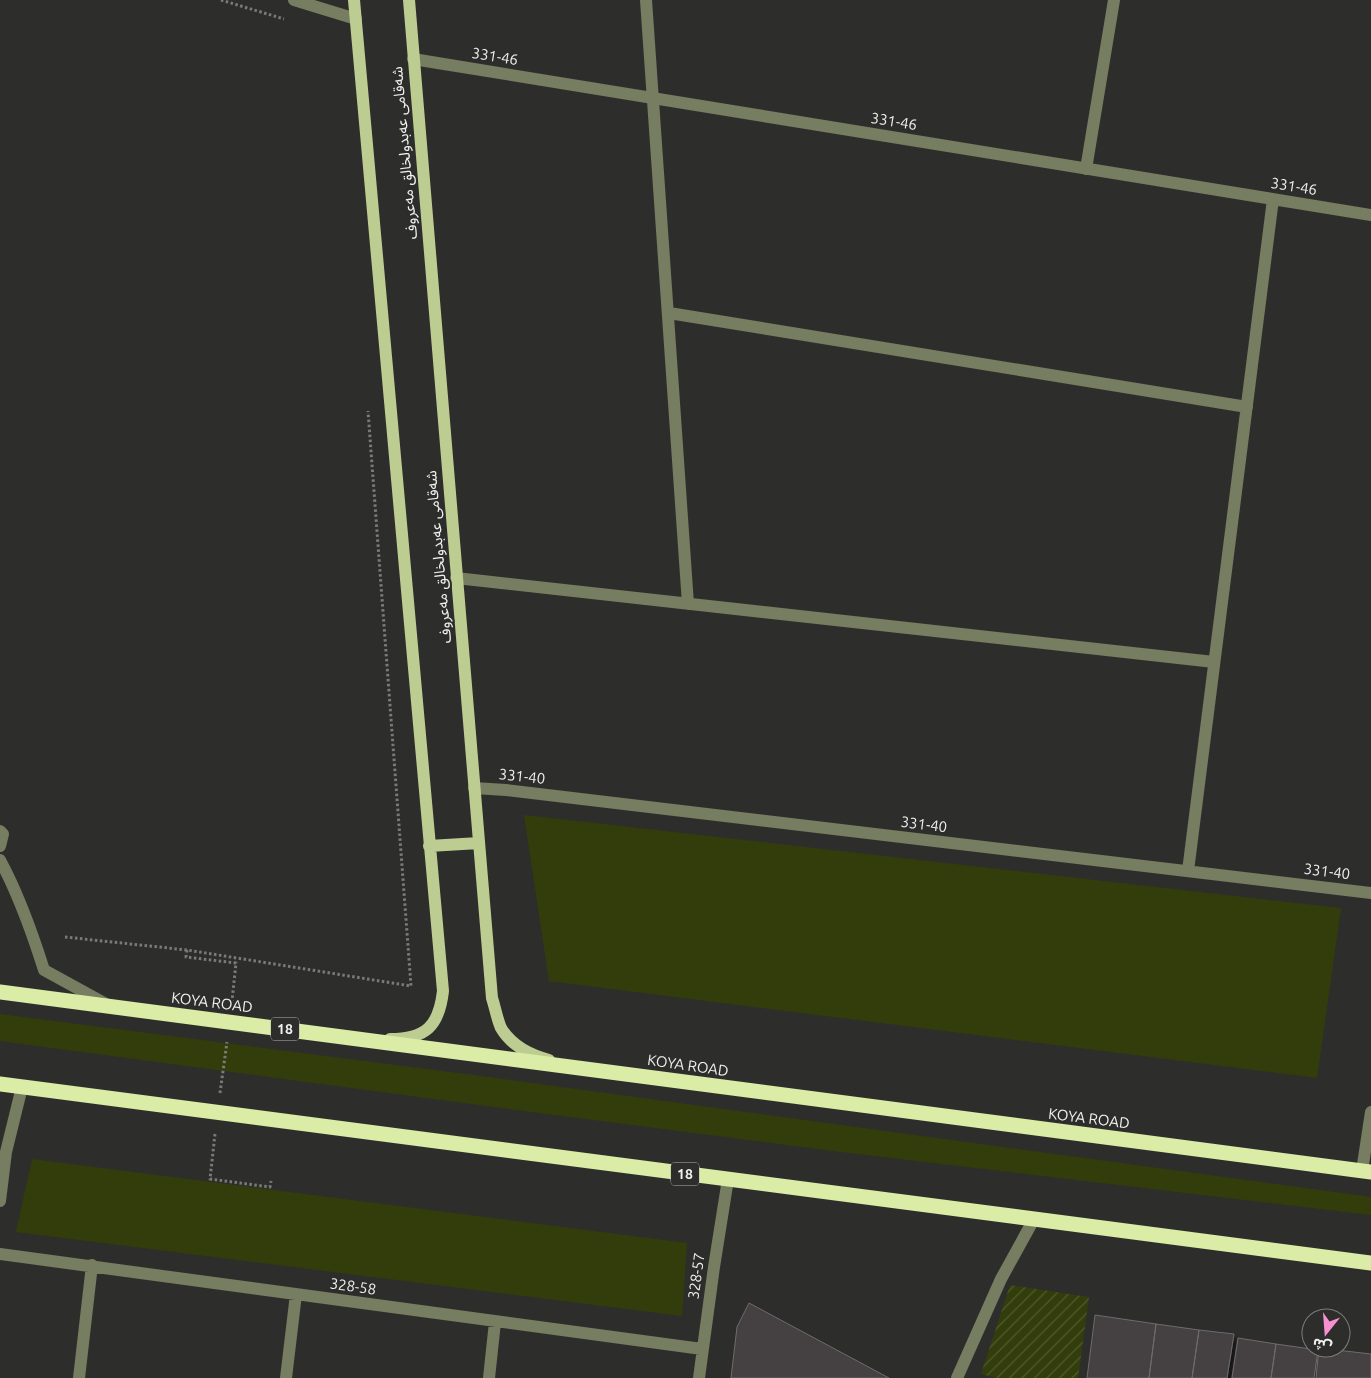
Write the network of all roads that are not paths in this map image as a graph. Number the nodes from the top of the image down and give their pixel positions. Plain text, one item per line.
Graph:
1 (354, 0) edge
2 (409, 0) edge
3 (646, 0) edge
4 (1114, 0) edge
5 (302, 1) edge
6 (356, 19) junction
7 (413, 59) junction
8 (652, 98) junction
9 (1086, 169) junction
10 (1273, 199) junction
11 (1371, 215) edge
12 (669, 313) junction
13 (1247, 408) junction
14 (456, 578) junction
15 (688, 604) junction
16 (1214, 662) junction
17 (474, 788) junction
18 (0, 831) edge
19 (479, 843) junction
20 (0, 846) edge
21 (429, 846) junction
22 (0, 860) edge
23 (1188, 871) junction
24 (1371, 893) edge
25 (0, 992) edge
26 (112, 1007) junction
27 (365, 1039) junction
28 (570, 1067) junction
29 (0, 1084) edge
30 (22, 1087) junction
31 (1371, 1112) edge
32 (1367, 1171) edge
33 (728, 1179) junction
34 (0, 1201) edge
35 (1034, 1219) junction
36 (0, 1254) edge
37 (1371, 1263) edge
38 (92, 1265) junction
39 (296, 1294) junction
40 (495, 1322) junction
41 (702, 1349) junction
42 (80, 1378) edge
43 (286, 1378) edge
44 (489, 1378) edge
45 (699, 1378) edge
46 (957, 1378) edge

1 - 6 main road
2 - 7 main road, شەقامی عەبدولخالق مەعروف
3 - 8 street
4 - 9 street
5 - 6 street
6 - 21 main road
7 - 8 street, 331-46
7 - 14 main road, شەقامی عەبدولخالق مەعروف
8 - 9 street, 331-46
8 - 12 street
9 - 10 street, 331-46
10 - 11 street, 331-46
10 - 13 street
12 - 13 street
12 - 15 street
13 - 16 street
14 - 15 street
14 - 17 main road, شەقامی عەبدولخالق مەعروف
15 - 16 street
16 - 23 street
17 - 19 main road, شەقامی عەبدولخالق مەعروف
17 - 23 street, 331-40
18 - 20 street
19 - 21 main road
19 - 28 main road, شەقامی عەبدولخالق مەعروف
21 - 27 main road
22 - 26 street
23 - 24 street, 331-40
25 - 26 highway, KOYA ROAD / 18
26 - 27 highway, KOYA ROAD / 18
27 - 28 highway, KOYA ROAD / 18
28 - 32 highway, KOYA ROAD / 18
29 - 30 highway, 18
30 - 33 highway, 18
30 - 34 street
31 - 32 street
33 - 35 highway, 18
33 - 41 street, 328-57
35 - 37 highway, 18
35 - 46 street
36 - 38 street, 328-58
38 - 39 street, 328-58
38 - 42 street
39 - 40 street, 328-58
39 - 43 street
40 - 41 street, 328-58
40 - 44 street
41 - 45 street, 328-57

